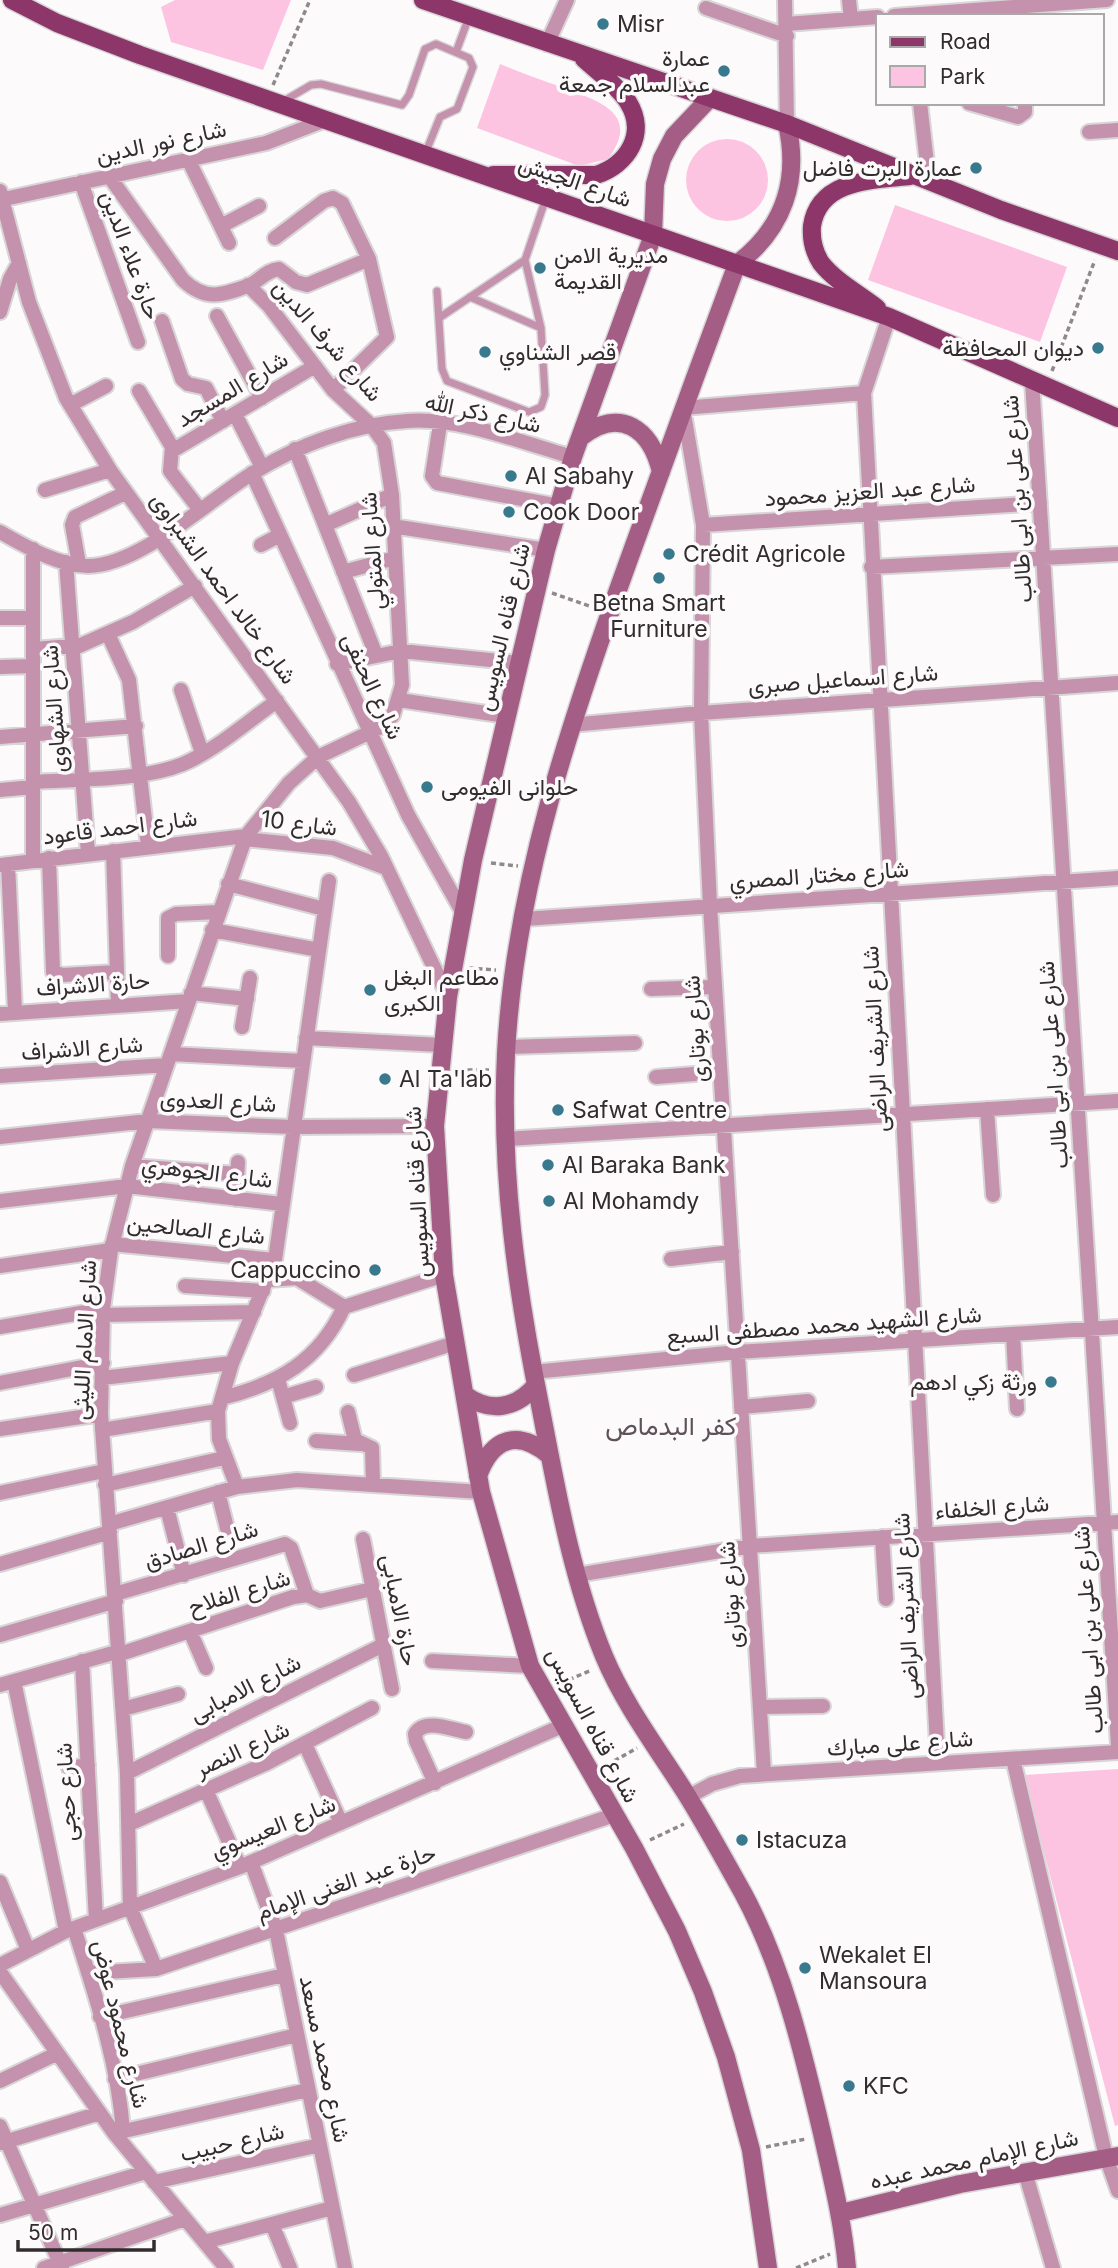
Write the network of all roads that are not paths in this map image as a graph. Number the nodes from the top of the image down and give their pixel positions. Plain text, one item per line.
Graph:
1 (12, 0) edge
2 (423, 0) edge
3 (567, 0) edge
4 (785, 0) edge
5 (849, 0) edge
6 (1107, 0) edge
7 (1071, 1) edge
8 (706, 8) dead end
9 (912, 10) edge
10 (469, 16) junction
11 (876, 17) edge
12 (851, 19) junction
13 (787, 30) junction
14 (547, 44) junction
15 (456, 52) junction
16 (580, 56) junction
17 (709, 99) junction
18 (274, 100) junction
19 (920, 105) edge
20 (976, 105) edge
21 (1025, 105) edge
22 (328, 119) junction
23 (787, 124) junction
24 (1118, 130) edge
25 (1089, 132) dead end
26 (425, 154) junction
27 (188, 159) junction
28 (483, 175) junction
29 (109, 176) junction
30 (921, 178) junction
31 (81, 182) junction
32 (1, 197) edge
33 (547, 197) junction
34 (259, 206) dead end
35 (220, 226) junction
36 (653, 235) junction
37 (275, 239) dead end
38 (229, 243) dead end
39 (1118, 251) edge
40 (369, 259) junction
41 (526, 260) junction
42 (19, 263) junction
43 (737, 264) junction
44 (248, 285) junction
45 (437, 290) dead end
46 (470, 297) junction
47 (1, 303) edge
48 (216, 316) dead end
49 (889, 317) junction
50 (439, 318) junction
51 (162, 321) dead end
52 (541, 328) junction
53 (138, 342) dead end
54 (315, 366) junction
55 (1039, 384) junction
56 (106, 386) dead end
57 (333, 390) junction
58 (139, 391) dead end
59 (863, 393) junction
60 (262, 398) junction
61 (70, 405) junction
62 (683, 408) junction
63 (229, 417) junction
64 (1118, 418) edge
65 (440, 424) junction
66 (372, 426) junction
67 (581, 437) junction
68 (295, 449) junction
69 (172, 451) junction
70 (573, 457) junction
71 (110, 470) junction
72 (257, 470) junction
73 (661, 472) junction
74 (45, 491) dead end
75 (125, 492) junction
76 (391, 495) junction
77 (1040, 503) junction
78 (559, 506) junction
79 (200, 510) junction
80 (869, 514) junction
81 (325, 525) junction
82 (703, 525) junction
83 (392, 526) junction
84 (0, 532) edge
85 (280, 535) junction
86 (161, 538) junction
87 (261, 545) dead end
88 (33, 549) junction
89 (546, 550) junction
90 (1118, 554) edge
91 (395, 558) junction
92 (1044, 558) junction
93 (72, 563) junction
94 (872, 567) junction
95 (343, 572) junction
96 (195, 586) junction
97 (0, 618) edge
98 (33, 618) junction
99 (107, 634) junction
100 (72, 648) junction
101 (33, 649) junction
102 (401, 651) junction
103 (376, 655) junction
104 (337, 663) junction
105 (519, 663) junction
106 (33, 666) junction
107 (0, 667) edge
108 (1118, 683) edge
109 (1052, 687) junction
110 (181, 691) dead end
111 (879, 699) junction
112 (399, 700) junction
113 (277, 701) junction
114 (701, 713) junction
115 (506, 716) junction
116 (136, 726) junction
117 (571, 726) junction
118 (79, 732) junction
119 (370, 735) junction
120 (0, 737) edge
121 (33, 737) junction
122 (202, 752) junction
123 (318, 757) junction
124 (141, 774) junction
125 (82, 779) junction
126 (33, 784) junction
127 (0, 790) edge
128 (245, 837) junction
129 (148, 846) junction
130 (113, 851) junction
131 (88, 854) junction
132 (49, 858) junction
133 (33, 860) junction
134 (4, 864) edge
135 (386, 868) junction
136 (1118, 878) edge
137 (328, 881) dead end
138 (1064, 882) junction
139 (228, 884) junction
140 (890, 894) junction
141 (710, 905) junction
142 (324, 909) junction
143 (218, 912) junction
144 (463, 913) junction
145 (524, 919) junction
146 (212, 930) junction
147 (319, 950) junction
148 (168, 956) dead end
149 (6, 957) edge
150 (117, 972) junction
151 (250, 978) dead end
152 (715, 987) junction
153 (651, 989) dead end
154 (448, 996) junction
155 (190, 997) junction
156 (247, 999) junction
157 (118, 1004) junction
158 (15, 1012) junction
159 (0, 1014) edge
160 (242, 1027) dead end
161 (306, 1038) junction
162 (635, 1044) dead end
163 (441, 1045) junction
164 (506, 1047) junction
165 (169, 1060) junction
166 (303, 1061) junction
167 (720, 1072) junction
168 (0, 1076) edge
169 (656, 1077) dead end
170 (1118, 1101) edge
171 (1078, 1103) junction
172 (987, 1109) junction
173 (902, 1114) junction
174 (148, 1121) junction
175 (724, 1125) junction
176 (435, 1126) junction
177 (293, 1127) junction
178 (0, 1137) edge
179 (506, 1139) junction
180 (132, 1166) junction
181 (127, 1186) junction
182 (993, 1195) dead end
183 (236, 1199) junction
184 (0, 1202) edge
185 (282, 1204) junction
186 (112, 1247) junction
187 (732, 1252) junction
188 (671, 1259) dead end
189 (275, 1260) junction
190 (0, 1266) edge
191 (444, 1275) junction
192 (186, 1286) dead end
193 (265, 1286) junction
194 (344, 1307) junction
195 (103, 1312) junction
196 (254, 1312) junction
197 (0, 1327) edge
198 (1118, 1327) edge
199 (1092, 1329) junction
200 (1013, 1334) junction
201 (915, 1340) junction
202 (455, 1343) junction
203 (738, 1352) junction
204 (232, 1363) junction
205 (102, 1370) junction
206 (354, 1375) dead end
207 (278, 1378) junction
208 (534, 1378) junction
209 (0, 1383) edge
210 (316, 1387) dead end
211 (465, 1395) junction
212 (283, 1397) junction
213 (808, 1401) dead end
214 (220, 1404) junction
215 (741, 1407) junction
216 (1017, 1409) dead end
217 (348, 1412) dead end
218 (101, 1413) junction
219 (290, 1423) dead end
220 (0, 1429) edge
221 (102, 1430) junction
222 (316, 1441) dead end
223 (360, 1444) junction
224 (550, 1456) junction
225 (224, 1458) junction
226 (104, 1478) junction
227 (373, 1483) junction
228 (480, 1484) junction
229 (237, 1487) junction
230 (218, 1492) junction
231 (0, 1493) edge
232 (167, 1508) junction
233 (1111, 1522) edge
234 (109, 1528) junction
235 (227, 1528) dead end
236 (925, 1535) junction
237 (882, 1537) junction
238 (363, 1539) dead end
239 (750, 1546) junction
240 (0, 1564) edge
241 (577, 1574) junction
242 (184, 1575) junction
243 (372, 1589) junction
244 (307, 1595) junction
245 (116, 1598) junction
246 (886, 1599) dead end
247 (1114, 1606) edge
248 (190, 1631) junction
249 (0, 1636) edge
250 (383, 1645) junction
251 (120, 1652) junction
252 (82, 1661) junction
253 (432, 1661) dead end
254 (530, 1666) junction
255 (206, 1668) dead end
256 (7, 1683) edge
257 (392, 1689) dead end
258 (178, 1694) dead end
259 (823, 1706) dead end
260 (760, 1707) junction
261 (372, 1708) dead end
262 (123, 1709) junction
263 (562, 1726) junction
264 (466, 1732) dead end
265 (305, 1744) junction
266 (1118, 1745) edge
267 (1118, 1752) edge
268 (1013, 1759) junction
269 (938, 1763) junction
270 (88, 1765) junction
271 (69, 1768) dead end
272 (127, 1773) junction
273 (765, 1774) junction
274 (435, 1783) junction
275 (207, 1792) junction
276 (688, 1797) junction
277 (614, 1815) junction
278 (341, 1823) junction
279 (129, 1824) junction
280 (246, 1864) junction
281 (0, 1882) edge
282 (130, 1907) junction
283 (96, 1920) junction
284 (70, 1930) junction
285 (276, 1930) junction
286 (29, 1950) junction
287 (1, 1963) edge
288 (156, 1969) junction
289 (88, 1973) junction
290 (284, 1975) junction
291 (100, 2017) junction
292 (297, 2035) junction
293 (56, 2054) junction
294 (116, 2079) junction
295 (0, 2081) edge
296 (308, 2090) junction
297 (100, 2113) junction
298 (0, 2126) edge
299 (119, 2132) junction
300 (4, 2142) edge
301 (320, 2145) junction
302 (1112, 2156) edge
303 (1025, 2172) junction
304 (150, 2177) junction
305 (1118, 2190) edge
306 (35, 2205) junction
307 (332, 2208) junction
308 (841, 2213) junction
309 (0, 2215) edge
310 (185, 2219) junction
311 (272, 2224) junction
312 (204, 2242) junction
313 (61, 2265) edge
314 (44, 2268) edge
315 (226, 2268) edge
316 (290, 2268) edge
317 (345, 2268) edge
318 (768, 2268) edge
319 (848, 2268) edge
320 (1053, 2268) edge

1 - 18 main road, شارع الجيش
2 - 10 main road
3 - 14 street
4 - 13 street
5 - 12 street
6 - 7 street
7 - 9 street
8 - 13 street
10 - 14 main road
10 - 15 lane
11 - 12 street
12 - 13 street
13 - 23 street
14 - 16 main road
15 - 18 lane
15 - 26 lane
16 - 17 main road
16 - 28 main road
17 - 23 main road
17 - 36 main road, شارع قناه السويس
18 - 22 main road, شارع الجيش
19 - 30 street
20 - 21 street
22 - 26 main road, شارع الجيش
22 - 27 street, شارع نور الدين
23 - 30 main road
23 - 43 main road, شارع قناه السويس
24 - 25 street
26 - 28 main road, شارع الجيش
27 - 29 street, شارع نور الدين
27 - 35 street
28 - 33 main road, شارع الجيش
29 - 31 street, شارع نور الدين
29 - 44 street
30 - 39 main road
30 - 49 main road
31 - 32 street, شارع نور الدين
31 - 53 street, حارة علاء الدين
32 - 42 street, شارع خالد احمد الشبراوى
33 - 36 main road, شارع الجيش
33 - 41 lane
34 - 35 street
35 - 38 street
36 - 43 main road, شارع الجيش
36 - 67 main road, شارع قناه السويس
37 - 40 street
40 - 44 street
40 - 57 street
41 - 46 lane
41 - 52 lane
42 - 47 street
42 - 61 street, شارع خالد احمد الشبراوى
43 - 49 main road, شارع الجيش
43 - 62 main road, شارع قناه السويس
44 - 54 street, شارع شرف الدين
45 - 50 lane
46 - 50 lane
46 - 52 lane
48 - 60 street
49 - 55 main road, شارع الجيش
49 - 59 street, شارع الشريف الراضى
50 - 52 lane
51 - 63 street, شارع الحنفى
54 - 57 street, شارع شرف الدين
54 - 60 street, شارع المسجد
55 - 64 main road, شارع الجيش
55 - 77 street, شارع على بن ابى طالب
56 - 61 street
57 - 66 street, شارع شرف الدين
58 - 69 street
59 - 62 street
59 - 80 street, شارع الشريف الراضى
60 - 63 street, شارع المسجد
61 - 71 street, شارع خالد احمد الشبراوى
62 - 73 main road, شارع قناه السويس
62 - 82 street, شارع بوتارى
63 - 69 street, شارع المسجد
63 - 72 street, شارع الحنفى
65 - 66 street, شارع ذكر الله
65 - 70 street, شارع ذكر الله
65 - 78 street
66 - 68 street, شارع ذكر الله
66 - 76 street, شارع المتولي
67 - 70 main road, شارع قناه السويس
67 - 73 main road
68 - 72 street, شارع ذكر الله
68 - 81 street
69 - 79 street
70 - 78 main road, شارع قناه السويس
71 - 74 street
71 - 75 street, شارع خالد احمد الشبراوى
72 - 79 street, شارع ذكر الله
72 - 85 street, شارع الحنفى
73 - 117 main road, شارع قناه السويس
75 - 86 street, شارع خالد احمد الشبراوى
75 - 93 street, شارع الشهاوى
76 - 81 street
76 - 83 street, شارع المتولي
77 - 80 street, شارع عبد العزيز محمود
77 - 92 street, شارع على بن ابى طالب
78 - 89 main road, شارع قناه السويس
79 - 86 street, شارع ذكر الله
80 - 82 street, شارع عبد العزيز محمود
80 - 94 street, شارع الشريف الراضى
81 - 95 street
82 - 114 street, شارع بوتارى
83 - 89 street
83 - 91 street, شارع المتولي
84 - 88 street
85 - 87 street
85 - 104 street, شارع الحنفى
86 - 93 street, شارع ذكر الله
86 - 96 street, شارع خالد احمد الشبراوى
88 - 93 street
88 - 98 street
89 - 105 main road, شارع قناه السويس
90 - 92 street
91 - 95 street
91 - 102 street, شارع المتولي
92 - 94 street
92 - 109 street, شارع على بن ابى طالب
93 - 100 street, شارع الشهاوى
94 - 111 street, شارع الشريف الراضى
95 - 103 street
96 - 99 street
96 - 113 street, شارع خالد احمد الشبراوى
97 - 98 street
98 - 101 street
99 - 100 street
99 - 116 street
100 - 101 street
100 - 118 street, شارع الشهاوى
101 - 106 street
102 - 103 street
102 - 105 street
102 - 112 street, شارع المتولي
103 - 104 street
104 - 119 street, شارع الحنفى
105 - 115 main road, شارع قناه السويس
106 - 107 street
106 - 121 street
108 - 109 street, شارع اسماعيل صبرى
109 - 111 street, شارع اسماعيل صبرى
109 - 138 street, شارع على بن ابى طالب
110 - 122 street
111 - 114 street, شارع اسماعيل صبرى
111 - 140 street, شارع الشريف الراضى
112 - 115 street
112 - 119 street
113 - 122 street
113 - 123 street, شارع خالد احمد الشبراوى
114 - 117 street, شارع اسماعيل صبرى
114 - 141 street, شارع بوتارى
115 - 144 main road, شارع قناه السويس
116 - 118 street
116 - 124 street
117 - 145 main road, شارع قناه السويس
118 - 121 street
118 - 125 street, شارع الشهاوى
119 - 123 street
119 - 144 street, شارع الحنفى
120 - 121 street
121 - 126 street
122 - 124 street
123 - 128 street, شارع الامام الليثى
123 - 135 street, شارع خالد احمد الشبراوى
124 - 125 street
124 - 129 street
125 - 126 street
125 - 131 street, شارع الشهاوى
126 - 127 street
126 - 133 street
128 - 129 street, شارع احمد قاعود
128 - 135 street, شارع 10
128 - 139 street, شارع الامام الليثى
129 - 130 street, شارع احمد قاعود
130 - 131 street, شارع احمد قاعود
130 - 150 street
131 - 132 street, شارع احمد قاعود
132 - 133 street, شارع احمد قاعود
132 - 150 street
133 - 134 street, شارع احمد قاعود
134 - 149 street
135 - 154 street, شارع خالد احمد الشبراوى
136 - 138 street, شارع مختار المصري
137 - 142 street
138 - 140 street, شارع مختار المصري
138 - 171 street, شارع على بن ابى طالب
139 - 142 street
139 - 143 street, شارع الامام الليثى
140 - 141 street, شارع مختار المصري
140 - 173 street, شارع الشريف الراضى
141 - 145 street, شارع مختار المصري
141 - 152 street, شارع بوتارى
142 - 147 street
143 - 146 street, شارع الامام الليثى
143 - 148 street
144 - 154 main road, شارع قناه السويس
145 - 164 main road, شارع قناه السويس
146 - 147 street
146 - 155 street, شارع الامام الليثى
147 - 161 street
149 - 158 street
150 - 157 street
151 - 156 street
152 - 153 street
152 - 167 street, شارع بوتارى
154 - 163 main road, شارع قناه السويس
155 - 156 street, حارة الاشراف
155 - 157 street, حارة الاشراف
155 - 165 street, شارع الامام الليثى
156 - 160 street
157 - 158 street, حارة الاشراف
158 - 159 street, حارة الاشراف
161 - 163 street
161 - 166 street
162 - 164 street
163 - 176 main road, شارع قناه السويس
164 - 179 main road, شارع قناه السويس
165 - 166 street, شارع الاشراف
165 - 168 street, شارع الاشراف
165 - 174 street, شارع الامام الليثى
166 - 177 street
167 - 169 street
167 - 175 street, شارع بوتارى
170 - 171 street
171 - 172 street
171 - 199 street, شارع على بن ابى طالب
172 - 173 street
172 - 182 street
173 - 175 street
173 - 201 street, شارع الشريف الراضى
174 - 177 street, شارع العدوى
174 - 178 street, شارع العدوى
174 - 180 street, شارع الامام الليثى
175 - 179 street
175 - 187 street, شارع بوتارى
176 - 177 street, شارع العدوى
176 - 191 main road, شارع قناه السويس
177 - 185 street
179 - 208 main road, شارع قناه السويس
180 - 181 street, شارع الامام الليثى
180 - 183 street
181 - 183 street, شارع الجوهري
181 - 184 street, شارع الجوهري
181 - 186 street, شارع الامام الليثى
183 - 185 street, شارع الجوهري
185 - 189 street
186 - 189 street, شارع الصالحين
186 - 190 street, شارع الصالحين
186 - 195 street, شارع الامام الليثى
187 - 188 street
187 - 203 street, شارع بوتارى
189 - 193 street
191 - 194 street
191 - 202 main road, شارع قناه السويس
192 - 193 street
193 - 194 street
193 - 196 street
194 - 207 street
195 - 196 street
195 - 197 street
195 - 205 street, شارع الامام الليثى
196 - 204 street
198 - 199 street, شارع الشهيد محمد مصطفى السبع
199 - 200 street, شارع الشهيد محمد مصطفى السبع
199 - 233 street, شارع على بن ابى طالب
200 - 201 street, شارع الشهيد محمد مصطفى السبع
200 - 216 street
201 - 203 street, شارع الشهيد محمد مصطفى السبع
201 - 236 street, شارع الشريف الراضى
202 - 206 street
202 - 211 main road, شارع قناه السويس
203 - 208 street, شارع الشهيد محمد مصطفى السبع
203 - 215 street, شارع بوتارى
204 - 205 street
204 - 214 street
205 - 209 street
205 - 218 street, شارع الامام الليثى
207 - 212 street
207 - 214 street
208 - 211 main road
208 - 224 main road, شارع قناه السويس
210 - 212 street
211 - 228 main road, شارع قناه السويس
212 - 219 street
213 - 215 street
214 - 221 street
214 - 225 street
215 - 239 street, شارع بوتارى
217 - 223 street
218 - 220 street
218 - 221 street, شارع الامام الليثى
221 - 226 street, شارع الامام الليثى
222 - 223 street
223 - 227 street
224 - 228 main road
224 - 241 main road, شارع قناه السويس
225 - 226 street
225 - 229 street
226 - 231 street
226 - 234 street, شارع الامام الليثى
227 - 228 street
227 - 229 street
228 - 254 main road, شارع قناه السويس
229 - 230 street
230 - 232 street
230 - 235 street
232 - 234 street
232 - 242 street
233 - 236 street, شارع الخلفاء
233 - 247 street, شارع على بن ابى طالب
234 - 240 street
234 - 245 street, شارع الامام الليثى
236 - 237 street, شارع الخلفاء
236 - 269 street, شارع الشريف الراضى
237 - 239 street, شارع الخلفاء
237 - 246 street
238 - 243 street, حارة الامبابى
239 - 241 street, شارع الخلفاء
239 - 260 street, شارع بوتارى
241 - 276 main road, شارع قناه السويس
242 - 244 street, شارع الصادق
242 - 245 street, شارع الصادق
243 - 244 street, شارع الفلاح
243 - 250 street, حارة الامبابى
244 - 248 street, شارع الفلاح
245 - 249 street, شارع الصادق
245 - 251 street, شارع الامام الليثى
247 - 266 street, شارع على بن ابى طالب
248 - 251 street, شارع الفلاح
248 - 255 street
250 - 257 street, حارة الامبابى
250 - 272 street, شارع الامبابى
251 - 252 street, شارع الفلاح
251 - 262 street, شارع الامام الليثى
252 - 256 street, شارع الفلاح
252 - 270 street, شارع حجى
253 - 254 street
254 - 263 main road, شارع قناه السويس
256 - 284 street, شارع محمود عوض
258 - 262 street
259 - 260 street
260 - 273 street, شارع بوتارى
261 - 265 street, شارع النصر
262 - 272 street, شارع الامام الليثى
263 - 274 street, شارع العيسوي
263 - 277 main road, شارع قناه السويس
264 - 274 street
265 - 275 street, شارع النصر
265 - 278 street
267 - 268 street, شارع على مبارك
268 - 269 street, شارع على مبارك
268 - 302 street
269 - 273 street, شارع على مبارك
270 - 271 street
270 - 283 street, شارع حجى
272 - 279 street, شارع الامام الليثى
273 - 276 street, شارع على مبارك
274 - 278 street, شارع العيسوي
275 - 279 street, شارع النصر
275 - 280 street, شارع محمد مسعد
276 - 308 main road, شارع قناه السويس
277 - 285 street, حارة عبد الغنى الإمام
277 - 318 main road, شارع قناه السويس
278 - 280 street, شارع العيسوي
279 - 282 street, شارع الامام الليثى
280 - 282 street, شارع العيسوي
280 - 285 street, شارع محمد مسعد
281 - 286 street
282 - 283 street, شارع العيسوي
282 - 288 street, شارع الامام الليثى
283 - 284 street, شارع العيسوي
284 - 286 street, شارع العيسوي
284 - 289 street, شارع محمود عوض
285 - 288 street, حارة عبد الغنى الإمام
285 - 290 street, شارع محمد مسعد
286 - 287 street, شارع العيسوي
287 - 293 street
288 - 289 street, حارة عبد الغنى الإمام
289 - 291 street, شارع محمود عوض
290 - 291 street
290 - 292 street, شارع محمد مسعد
291 - 294 street, شارع محمود عوض
292 - 294 street
292 - 296 street, شارع محمد مسعد
293 - 295 street
293 - 297 street
294 - 299 street, شارع محمود عوض
296 - 299 street
296 - 301 street, شارع محمد مسعد
297 - 299 street
297 - 300 street
298 - 300 street
299 - 304 street
300 - 306 street
301 - 304 street, شارع حبيب
301 - 307 street, شارع محمد مسعد
302 - 303 main road, شارع الإمام محمد عبده
302 - 305 street
303 - 308 main road, شارع الإمام محمد عبده
303 - 320 street
304 - 306 street, شارع حبيب
304 - 310 street
306 - 309 street, شارع حبيب
306 - 313 street
307 - 311 street
307 - 317 street, شارع محمد مسعد
308 - 319 main road, شارع قناه السويس
310 - 312 street
310 - 313 street
311 - 312 street
311 - 316 street
312 - 315 street
313 - 314 street

